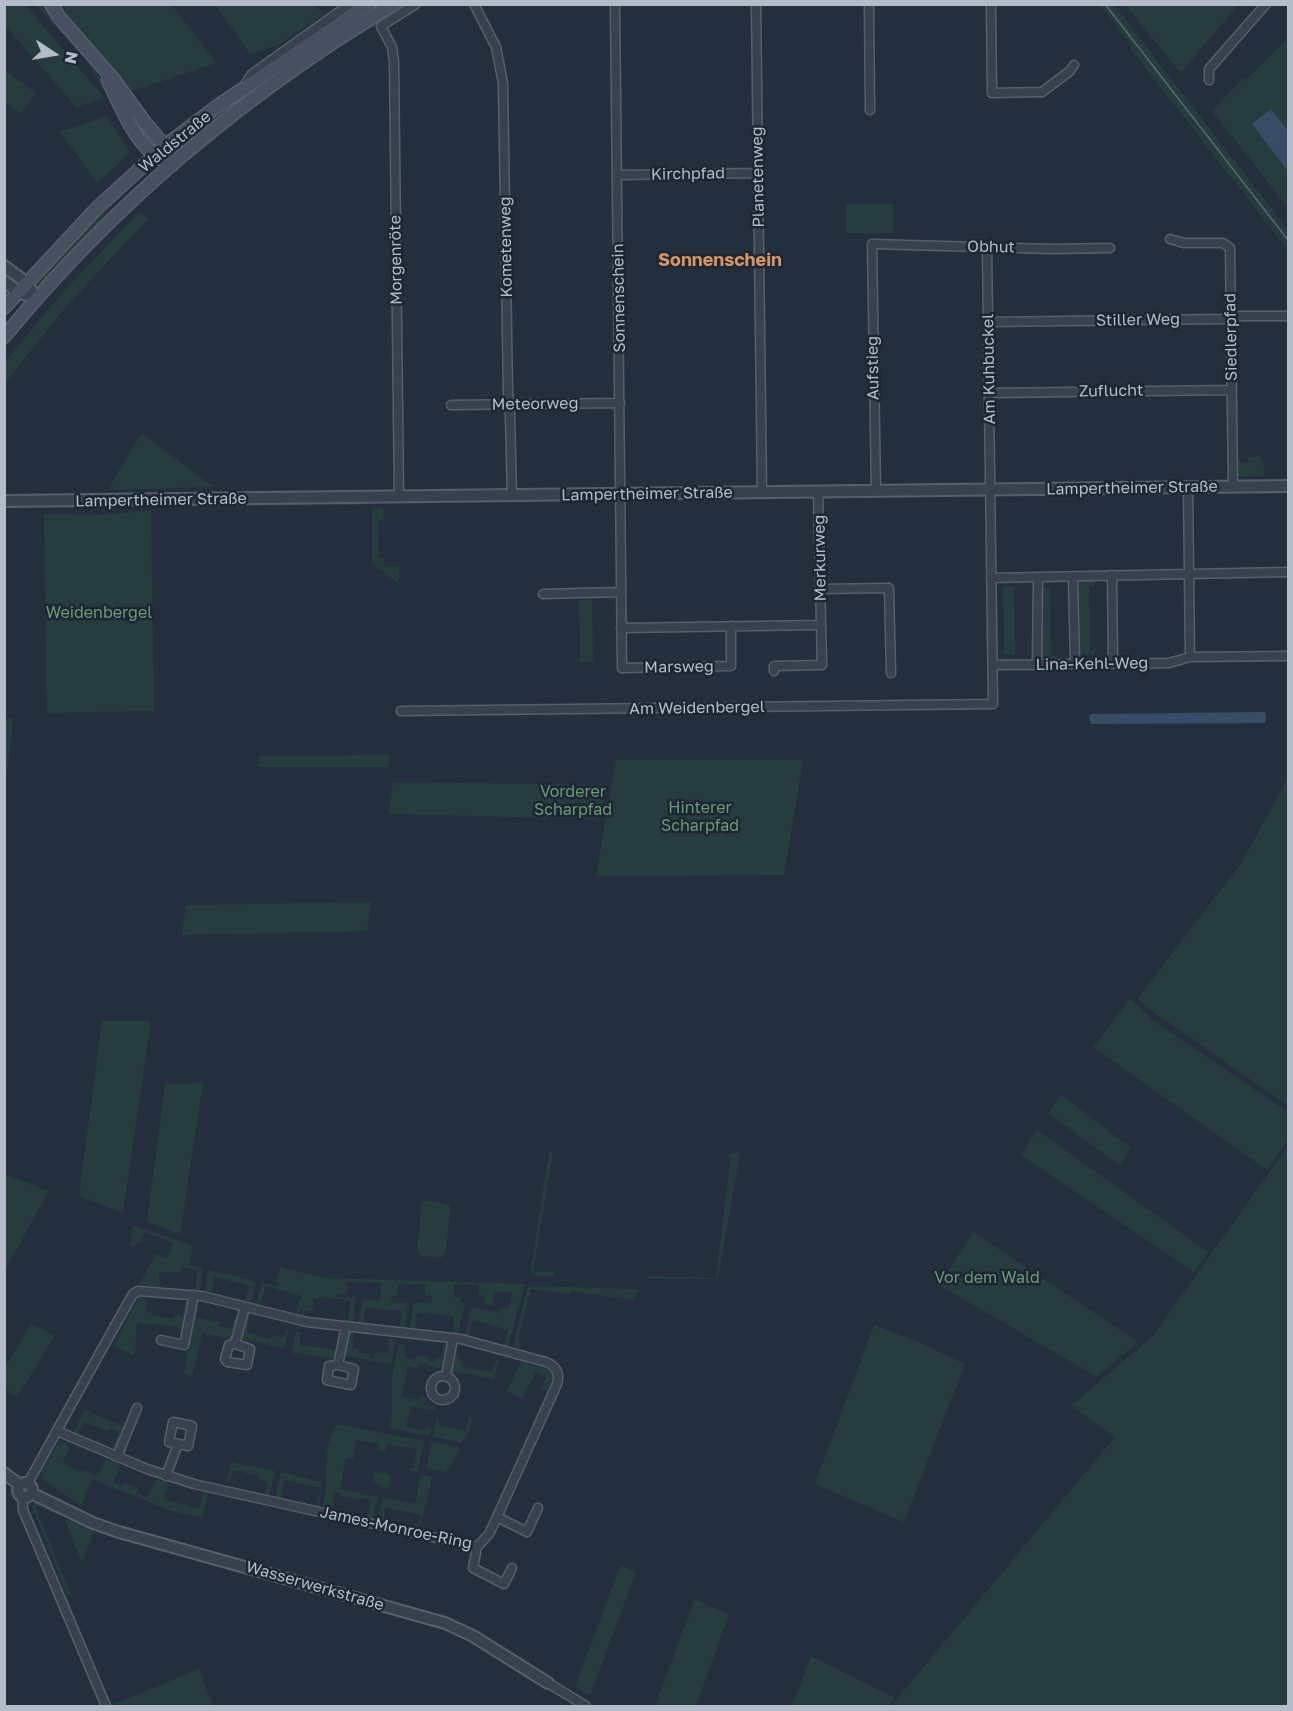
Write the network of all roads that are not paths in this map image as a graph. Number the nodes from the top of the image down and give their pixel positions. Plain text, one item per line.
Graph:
1 (45, 4) edge
2 (51, 4) edge
3 (350, 4) edge
4 (369, 4) edge
5 (394, 4) edge
6 (416, 4) edge
7 (474, 4) edge
8 (615, 4) edge
9 (756, 4) edge
10 (869, 4) edge
11 (991, 4) edge
12 (1266, 4) edge
13 (59, 17) junction
14 (1074, 65) dead end
15 (102, 68) junction
16 (1209, 80) dead end
17 (241, 90) junction
18 (870, 110) dead end
19 (165, 146) junction
20 (154, 156) junction
21 (172, 165) junction
22 (758, 173) junction
23 (617, 175) junction
24 (1170, 239) dead end
25 (872, 244) joint
26 (987, 248) junction
27 (1110, 248) dead end
28 (4, 266) edge
29 (4, 281) edge
30 (22, 287) junction
31 (36, 298) junction
32 (4, 308) edge
33 (1288, 316) edge
34 (1231, 318) junction
35 (988, 322) junction
36 (4, 337) edge
37 (1232, 390) junction
38 (990, 393) junction
39 (620, 403) junction
40 (451, 405) dead end
41 (509, 405) junction
42 (1288, 486) edge
43 (1188, 487) junction
44 (1233, 487) junction
45 (991, 490) junction
46 (876, 491) junction
47 (818, 492) junction
48 (762, 493) junction
49 (621, 494) junction
50 (512, 496) junction
51 (399, 497) junction
52 (4, 501) edge
53 (1288, 572) edge
54 (1189, 573) junction
55 (1112, 575) junction
56 (1038, 576) junction
57 (1073, 577) junction
58 (991, 578) junction
59 (820, 590) junction
60 (620, 592) junction
61 (543, 594) dead end
62 (821, 625) junction
63 (731, 626) junction
64 (621, 627) junction
65 (1288, 656) edge
66 (1190, 657) junction
67 (1075, 664) junction
68 (1113, 664) junction
69 (993, 665) junction
70 (1037, 665) junction
71 (622, 668) joint
72 (774, 671) dead end
73 (891, 673) dead end
74 (400, 711) dead end
75 (194, 1295) junction
76 (245, 1307) junction
77 (346, 1326) junction
78 (453, 1338) junction
79 (161, 1340) dead end
80 (236, 1344) dead end
81 (338, 1365) dead end
82 (446, 1377) dead end
83 (137, 1408) dead end
84 (57, 1431) junction
85 (178, 1444) dead end
86 (117, 1457) junction
87 (4, 1473) edge
88 (166, 1476) junction
89 (25, 1489) junction
90 (538, 1508) dead end
91 (497, 1517) junction
92 (477, 1547) junction
93 (512, 1568) dead end
94 (548, 1683) joint
95 (106, 1707) edge
96 (586, 1707) edge

1 - 13 main road
2 - 13 main road
3 - 17 street, Waldstraße
4 - 17 main road, Waldstraße
5 - 21 main road, Waldstraße
6 - 51 street, Morgenröte
7 - 41 street, Kometenweg
8 - 23 street, Sonnenschein
9 - 22 street, Planetenweg
10 - 18 street
11 - 14 street
12 - 16 street
13 - 15 main road
15 - 19 main road
15 - 20 main road
17 - 19 main road, Waldstraße
19 - 20 main road, Waldstraße
19 - 21 main road
20 - 21 main road
20 - 30 main road, Waldstraße
21 - 31 main road, Waldstraße
22 - 23 street, Kirchpfad
22 - 48 street, Planetenweg
23 - 39 street, Sonnenschein
24 - 34 street, Siedlerpfad
25 - 26 street, Obhut
25 - 46 street, Aufstieg
26 - 27 street, Obhut
26 - 35 street, Am Kuhbuckel
28 - 30 street
29 - 30 street
30 - 31 street
30 - 32 main road, Waldstraße
31 - 36 main road, Waldstraße
33 - 34 street, Stiller Weg
34 - 35 street, Stiller Weg
34 - 37 street, Siedlerpfad
35 - 38 street, Am Kuhbuckel
37 - 38 street, Zuflucht
37 - 44 street, Siedlerpfad
38 - 45 street, Am Kuhbuckel
39 - 41 street, Meteorweg
39 - 49 street, Sonnenschein
40 - 41 street, Meteorweg
41 - 50 street, Kometenweg
42 - 44 street, Lampertheimer Straße
43 - 44 street, Lampertheimer Straße
43 - 45 street, Lampertheimer Straße
43 - 54 street
45 - 46 street, Lampertheimer Straße
45 - 58 street
46 - 47 street, Lampertheimer Straße
47 - 48 street, Lampertheimer Straße
47 - 59 street, Merkurweg
48 - 49 street, Lampertheimer Straße
49 - 50 street, Lampertheimer Straße
49 - 60 street, Sonnenschein
50 - 51 street, Lampertheimer Straße
51 - 52 street, Lampertheimer Straße
53 - 54 street
54 - 55 street
54 - 66 street
55 - 57 street
55 - 68 street
56 - 57 street
56 - 58 street
56 - 70 street
57 - 67 street
58 - 69 street
59 - 62 street, Merkurweg
59 - 73 street
60 - 61 street
60 - 64 street, Sonnenschein
62 - 63 street, Merkurweg
62 - 72 street, Merkurweg
63 - 64 street
63 - 71 street, Marsweg
64 - 71 street, Sonnenschein
65 - 66 street, Lina-Kehl-Weg
66 - 68 street, Lina-Kehl-Weg
67 - 68 street, Lina-Kehl-Weg
67 - 70 street, Lina-Kehl-Weg
69 - 70 street, Lina-Kehl-Weg
69 - 74 street, Am Weidenbergel
75 - 76 street, James-Monroe-Ring
75 - 79 street
75 - 84 street, James-Monroe-Ring
76 - 77 street, James-Monroe-Ring
76 - 80 street
77 - 78 street, James-Monroe-Ring
77 - 81 street
78 - 82 street
78 - 91 street, James-Monroe-Ring
83 - 86 street
84 - 86 street, James-Monroe-Ring
84 - 89 street, James-Monroe-Ring
85 - 88 street
86 - 88 street, James-Monroe-Ring
87 - 89 street, Wasserwerkstraße
88 - 92 street, James-Monroe-Ring
89 - 94 street, Wasserwerkstraße
89 - 95 street
90 - 91 street
91 - 92 street, James-Monroe-Ring
92 - 93 street
94 - 96 street, Wasserwerkstraße

